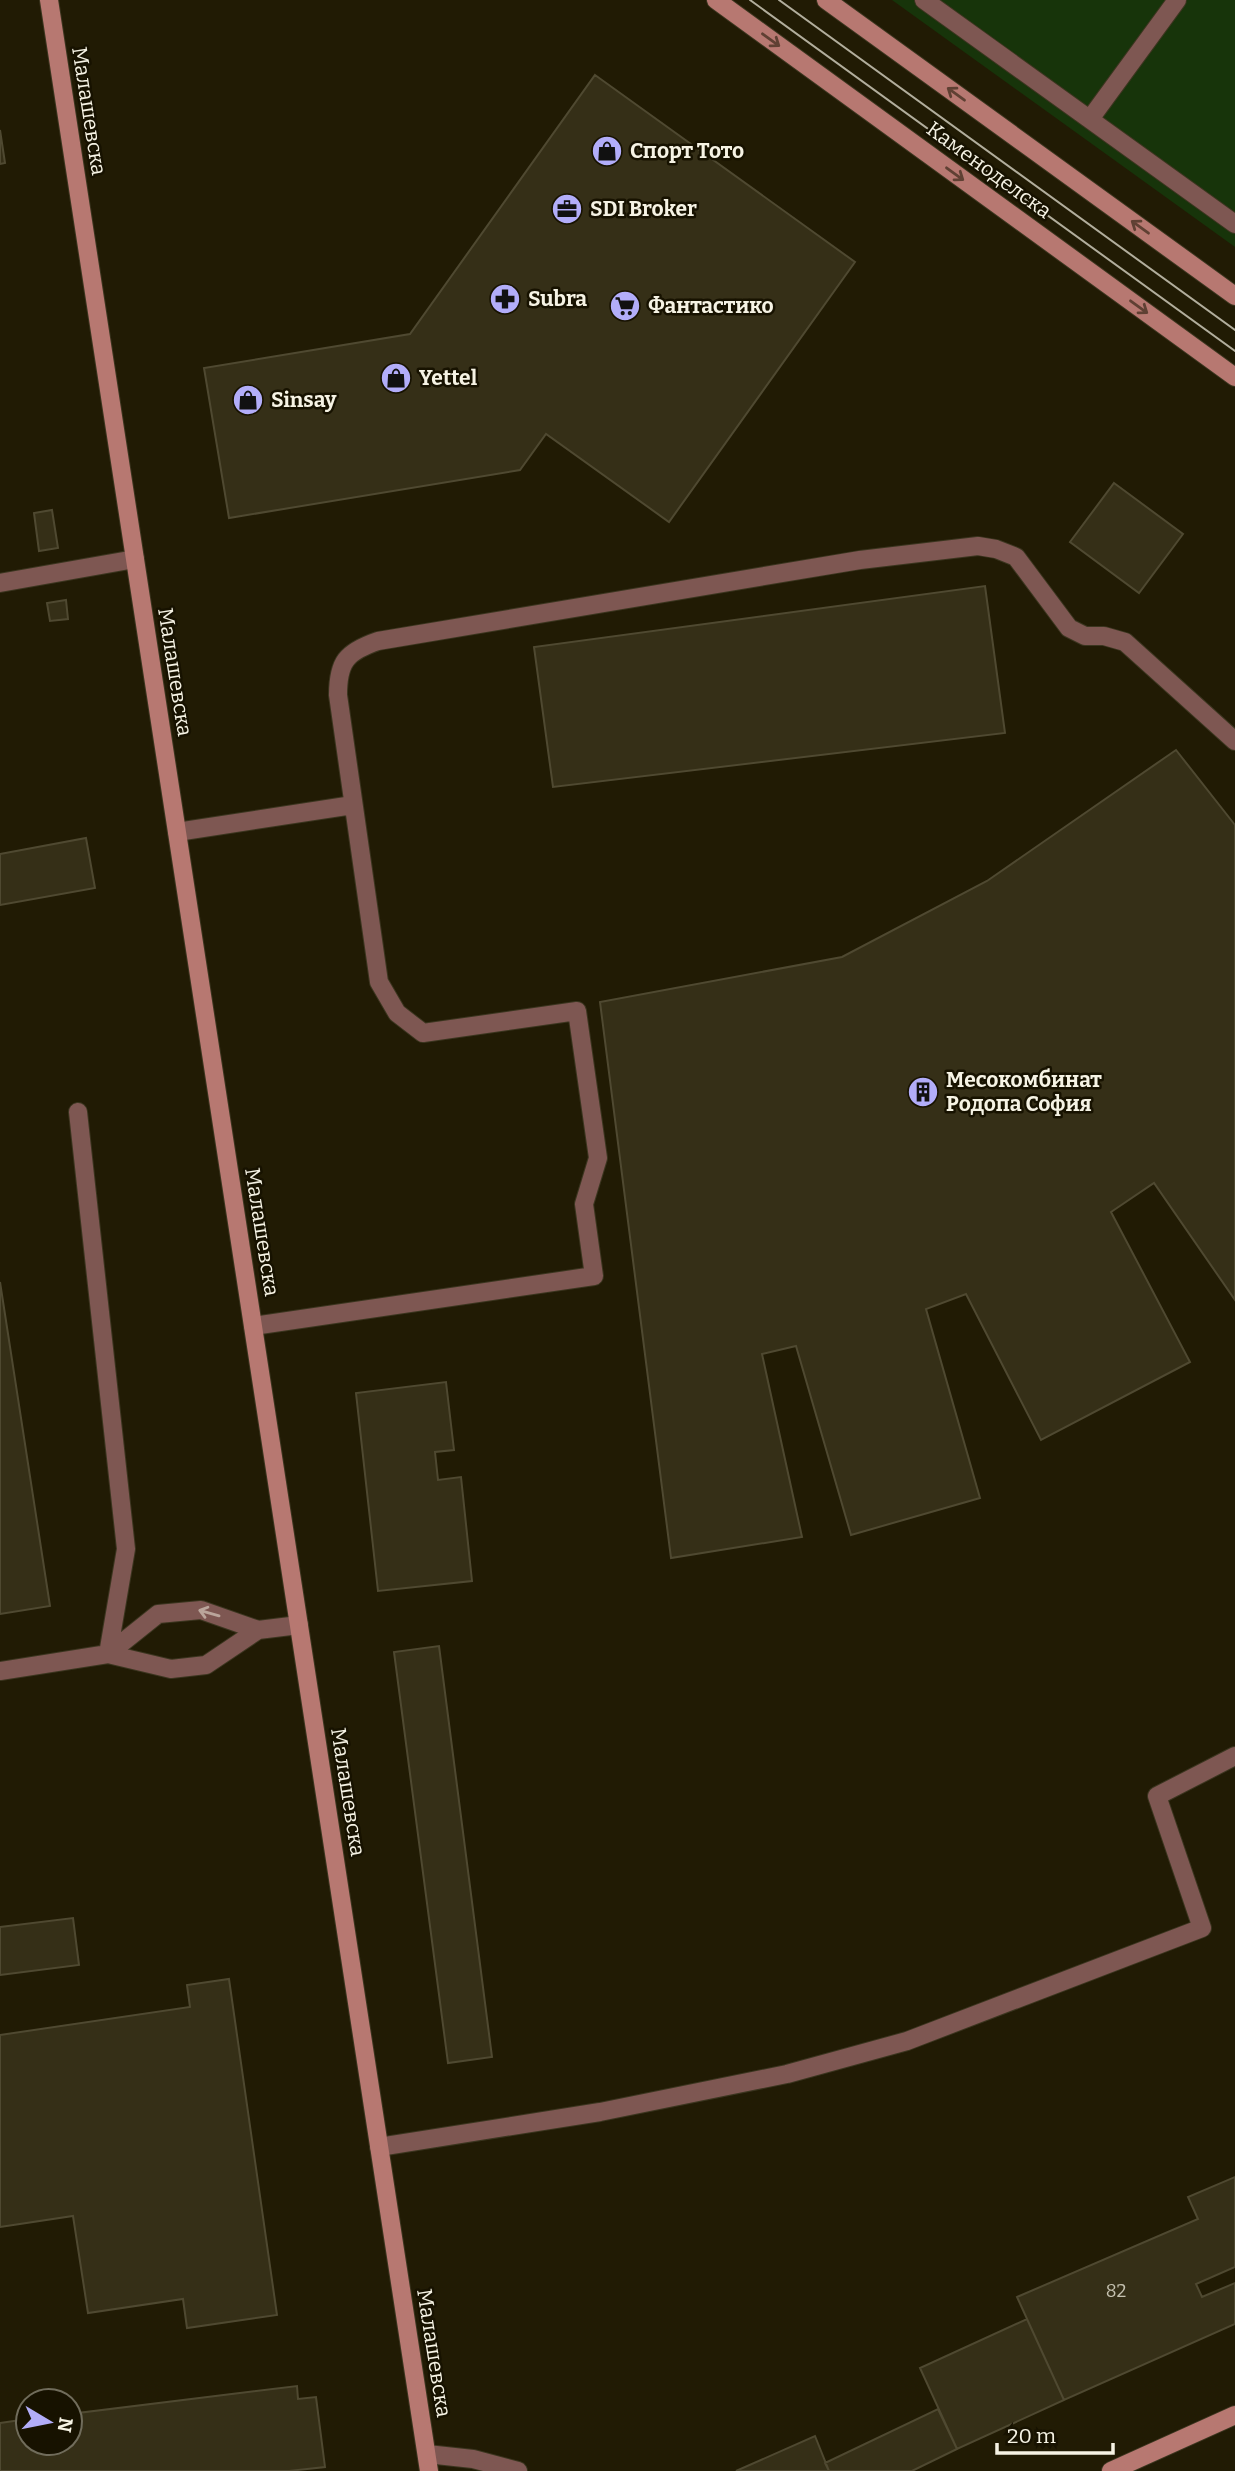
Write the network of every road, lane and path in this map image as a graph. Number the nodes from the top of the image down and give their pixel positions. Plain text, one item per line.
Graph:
1 (49, 0) edge
2 (716, 0) edge
3 (826, 0) edge
4 (924, 0) edge
5 (1177, 0) edge
6 (1090, 119) junction
7 (1235, 223) edge
8 (1235, 296) edge
9 (1235, 377) edge
10 (135, 559) junction
11 (0, 583) edge
12 (1235, 741) edge
13 (354, 805) junction
14 (177, 832) junction
15 (78, 1112) dead end
16 (253, 1326) junction
17 (299, 1625) junction
18 (258, 1630) junction
19 (107, 1654) junction
20 (0, 1671) edge
21 (1235, 1756) edge
22 (379, 2147) junction
23 (1235, 2415) edge
24 (428, 2463) edge
25 (517, 2471) edge
26 (1111, 2471) edge

1 - 10 street, Малашевска
2 -> 9 street, Каменоделска
8 -> 3 street, Каменоделска
4 - 6 lane
5 - 6 lane
6 - 7 lane
10 - 11 lane
10 - 14 street, Малашевска
12 - 13 lane
13 - 14 lane
13 - 16 lane
14 - 16 street, Малашевска
15 - 19 lane
16 - 17 street, Малашевска
17 - 18 lane
17 - 22 street, Малашевска
18 - 19 lane
18 -> 19 lane
19 - 20 lane
21 - 22 lane
22 - 24 street, Малашевска
23 - 26 street
24 - 25 lane

